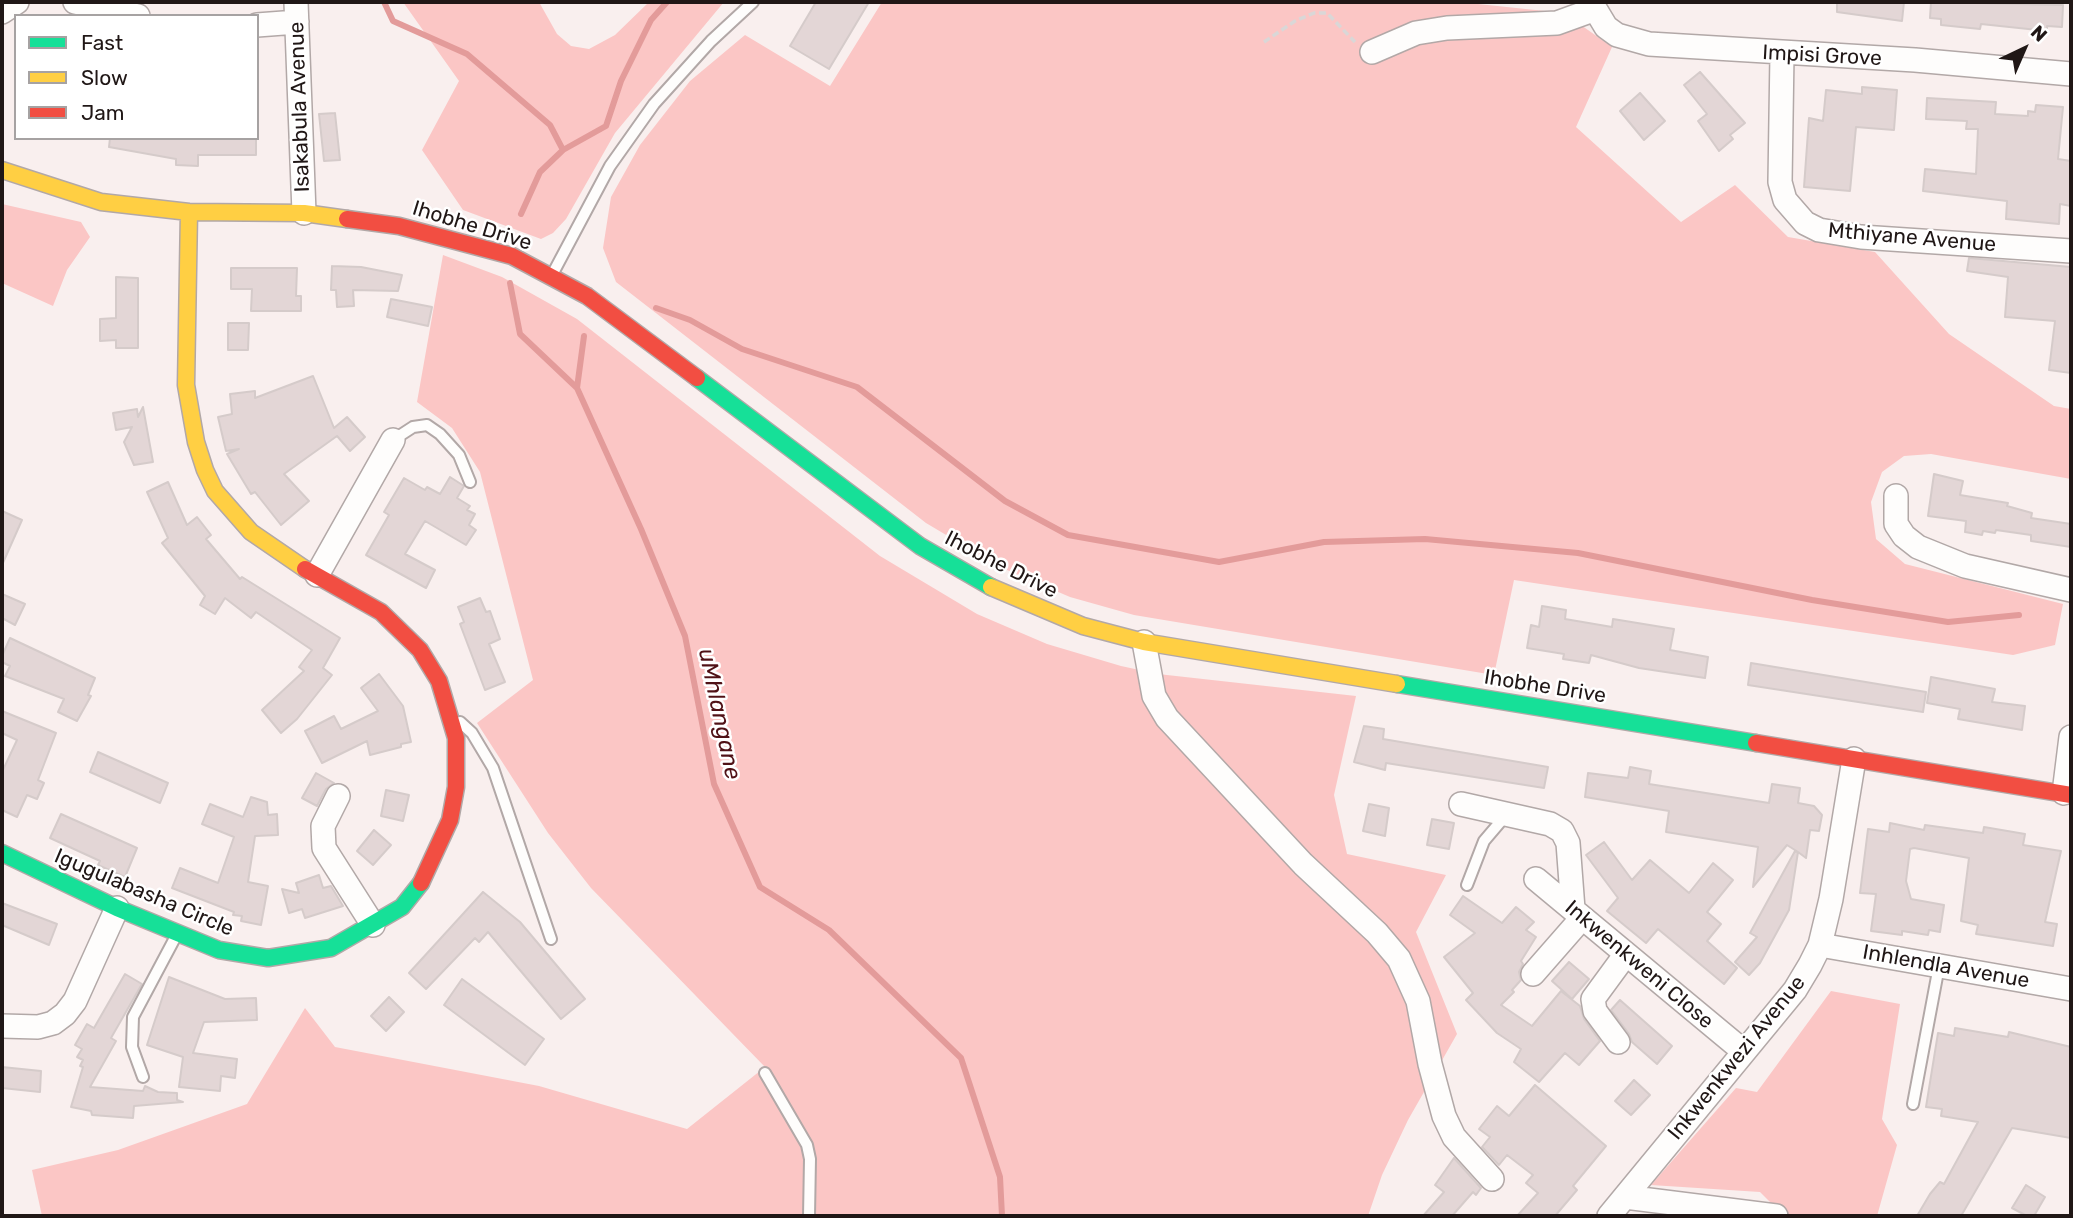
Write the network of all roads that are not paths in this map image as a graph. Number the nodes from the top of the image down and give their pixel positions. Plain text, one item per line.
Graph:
1 (17, 2) edge
2 (75, 2) edge
3 (754, 2) edge
4 (1592, 6) edge
5 (2, 12) edge
6 (297, 12) edge
7 (129, 14) edge
8 (259, 24) edge
9 (1372, 52) road end
10 (1782, 54) junction
11 (2071, 74) edge
12 (2, 170) edge
13 (189, 212) junction
14 (304, 213) junction
15 (2071, 251) edge
16 (552, 275) junction
17 (393, 440) joint
18 (470, 482) dead end
19 (1896, 496) dead end
20 (317, 575) junction
21 (2071, 590) edge
22 (1144, 642) junction
23 (452, 717) junction
24 (2071, 737) edge
25 (1854, 759) junction
26 (2067, 794) edge
27 (338, 796) dead end
28 (1461, 804) dead end
29 (1507, 814) junction
30 (2, 853) edge
31 (1536, 879) dead end
32 (1467, 885) dead end
33 (117, 908) junction
34 (1578, 913) junction
35 (373, 925) junction
36 (177, 933) junction
37 (551, 939) dead end
38 (1820, 945) junction
39 (1626, 954) junction
40 (1939, 966) junction
41 (1533, 974) dead end
42 (2071, 989) edge
43 (2, 1026) edge
44 (1618, 1042) dead end
45 (1742, 1050) junction
46 (765, 1073) dead end
47 (144, 1077) dead end
48 (1913, 1104) dead end
49 (1492, 1180) dead end
50 (1625, 1197) junction
51 (809, 1216) edge
52 (1609, 1216) edge
53 (1776, 1216) edge

1 - 5 street
2 - 7 street
3 - 16 lane
4 - 9 street
4 - 10 street, Impisi Grove
6 - 8 street
6 - 14 street, Isakabula Avenue
10 - 11 street, Impisi Grove
10 - 15 street, Mthiyane Avenue
12 - 13 street, Ihobhe Drive
13 - 14 street, Ihobhe Drive
13 - 20 street, Igugulabasha Circle
14 - 16 street, Ihobhe Drive
16 - 22 street, Ihobhe Drive
17 - 18 lane
17 - 20 street
19 - 21 street
20 - 23 street, Igugulabasha Circle
22 - 25 street, Ihobhe Drive
22 - 49 street
23 - 35 street, Igugulabasha Circle
23 - 37 lane
24 - 26 street
25 - 26 street, Ihobhe Drive
25 - 38 street, Inkwenkwezi Avenue
27 - 35 street
28 - 29 street
29 - 32 lane
29 - 34 street
30 - 33 street, Igugulabasha Circle
31 - 34 street, Inkwenkweni Close
33 - 36 street, Igugulabasha Circle
33 - 43 street
34 - 39 street, Inkwenkweni Close
34 - 41 street
35 - 36 street, Igugulabasha Circle
36 - 47 lane
38 - 40 street, Inhlendla Avenue
38 - 45 street, Inkwenkwezi Avenue
39 - 44 street
39 - 45 street, Inkwenkweni Close
40 - 42 street, Inhlendla Avenue
40 - 48 lane
45 - 50 street, Inkwenkwezi Avenue
46 - 51 lane
50 - 52 street, Inkwenkwezi Avenue
50 - 53 street

